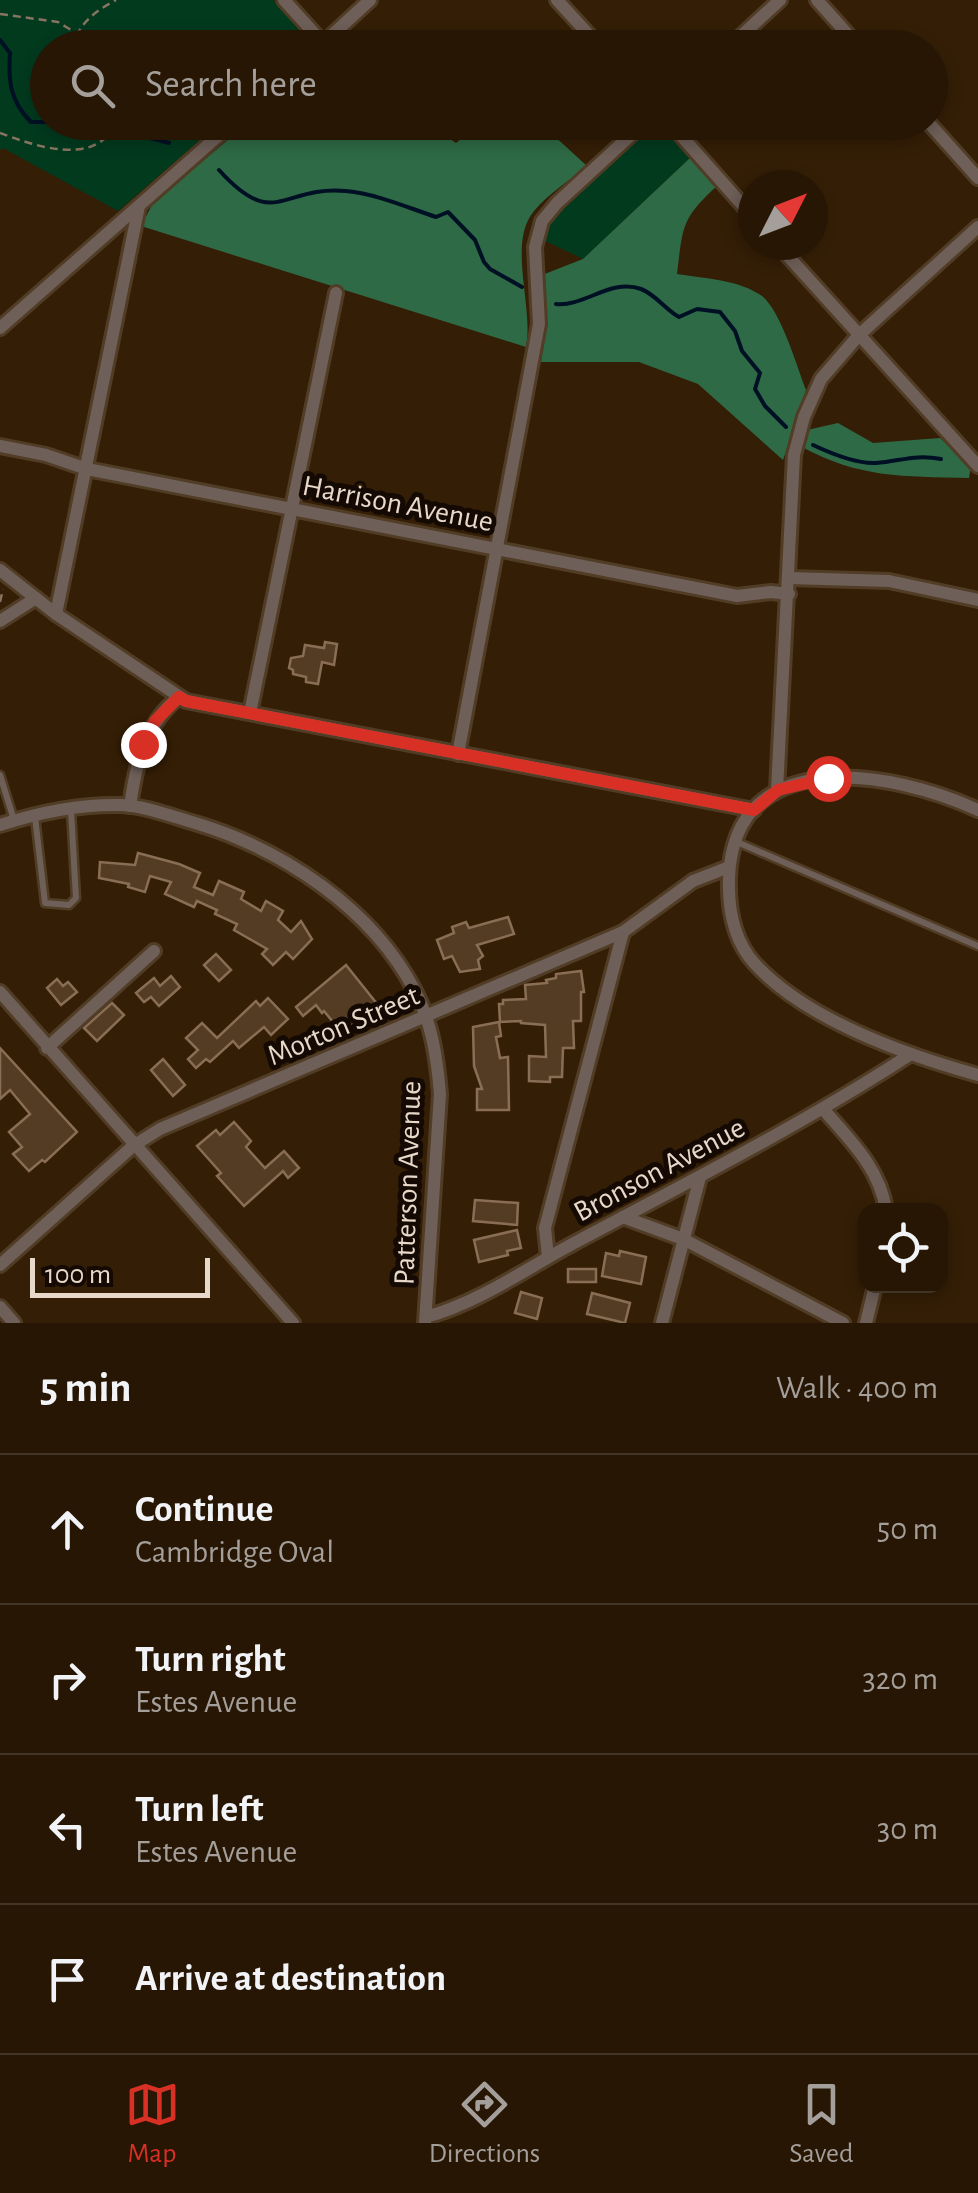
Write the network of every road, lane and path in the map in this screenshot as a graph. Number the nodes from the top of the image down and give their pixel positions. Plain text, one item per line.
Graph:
1 (116, 0) edge
2 (284, 0) edge
3 (370, 0) edge
4 (558, 0) edge
5 (780, 0) edge
6 (817, 0) edge
7 (0, 14) edge
8 (70, 30) edge
9 (79, 30) edge
10 (308, 30) edge
11 (337, 30) edge
12 (585, 30) edge
13 (748, 30) edge
14 (844, 30) edge
15 (0, 133) edge
16 (105, 140) edge
17 (214, 140) edge
18 (625, 140) edge
19 (685, 140) edge
20 (944, 140) edge
21 (978, 178) edge
22 (738, 200) edge
23 (139, 206) junction
24 (978, 228) edge
25 (791, 260) edge
26 (336, 294) dead end
27 (0, 328) edge
28 (859, 336) junction
29 (0, 446) edge
30 (978, 466) edge
31 (87, 470) junction
32 (290, 508) junction
33 (497, 547) junction
34 (0, 570) edge
35 (789, 578) junction
36 (789, 594) junction
37 (36, 598) junction
38 (978, 600) edge
39 (56, 614) junction
40 (0, 621) edge
41 (179, 697) junction
42 (250, 714) junction
43 (458, 754) junction
44 (0, 776) edge
45 (778, 790) junction
46 (130, 806) junction
47 (71, 810) junction
48 (754, 810) junction
49 (978, 810) edge
50 (34, 816) junction
51 (7, 823) edge
52 (736, 841) junction
53 (729, 867) junction
54 (623, 932) junction
55 (978, 946) edge
56 (154, 951) dead end
57 (0, 992) edge
58 (426, 1017) junction
59 (48, 1048) junction
60 (911, 1054) junction
61 (978, 1075) edge
62 (824, 1110) junction
63 (134, 1146) junction
64 (700, 1176) junction
65 (885, 1203) edge
66 (623, 1217) junction
67 (683, 1239) junction
68 (548, 1257) junction
69 (0, 1266) edge
70 (873, 1293) edge
71 (0, 1307) edge
72 (426, 1320) edge
73 (14, 1323) edge
74 (292, 1323) edge
75 (662, 1323) edge
76 (843, 1323) edge
77 (866, 1323) edge

1 - 9 path
2 - 10 street
3 - 11 street
4 - 12 street
5 - 13 street
6 - 14 street
7 - 8 path
15 - 16 path
17 - 23 street
18 - 33 street
19 - 22 street
20 - 21 street
23 - 27 street
23 - 31 street
24 - 28 street
25 - 28 street
26 - 32 street
28 - 30 street
28 - 35 street
29 - 31 street, Harrison Avenue
31 - 32 street, Harrison Avenue
31 - 39 street
32 - 33 street, Harrison Avenue
32 - 42 street
33 - 36 street, Harrison Avenue
33 - 43 street
34 - 37 street
35 - 36 street
35 - 38 street
36 - 45 street
37 - 39 street
37 - 40 street
39 - 41 street
41 - 42 street
41 - 46 street
42 - 43 street
43 - 48 street
44 - 51 lane
45 - 48 street
45 - 49 street
46 - 47 street, Patterson Avenue
46 - 58 street, Patterson Avenue
47 - 50 street, Patterson Avenue
47 - 50 lane
48 - 52 street
50 - 51 street, Patterson Avenue
52 - 53 street
52 - 55 lane
53 - 54 street, Morton Street
53 - 60 street
54 - 58 street, Morton Street
54 - 68 street
56 - 59 street
57 - 59 street
58 - 63 street, Morton Street
58 - 72 street, Patterson Avenue
59 - 63 street
60 - 61 street
60 - 62 street, Bronson Avenue
62 - 64 street, Bronson Avenue
62 - 65 street
63 - 69 street, Morton Street
63 - 74 street
64 - 66 street, Bronson Avenue
64 - 67 street
66 - 67 street
66 - 68 street, Bronson Avenue
67 - 75 street
67 - 76 street
68 - 72 street, Bronson Avenue
70 - 77 street
71 - 73 street

